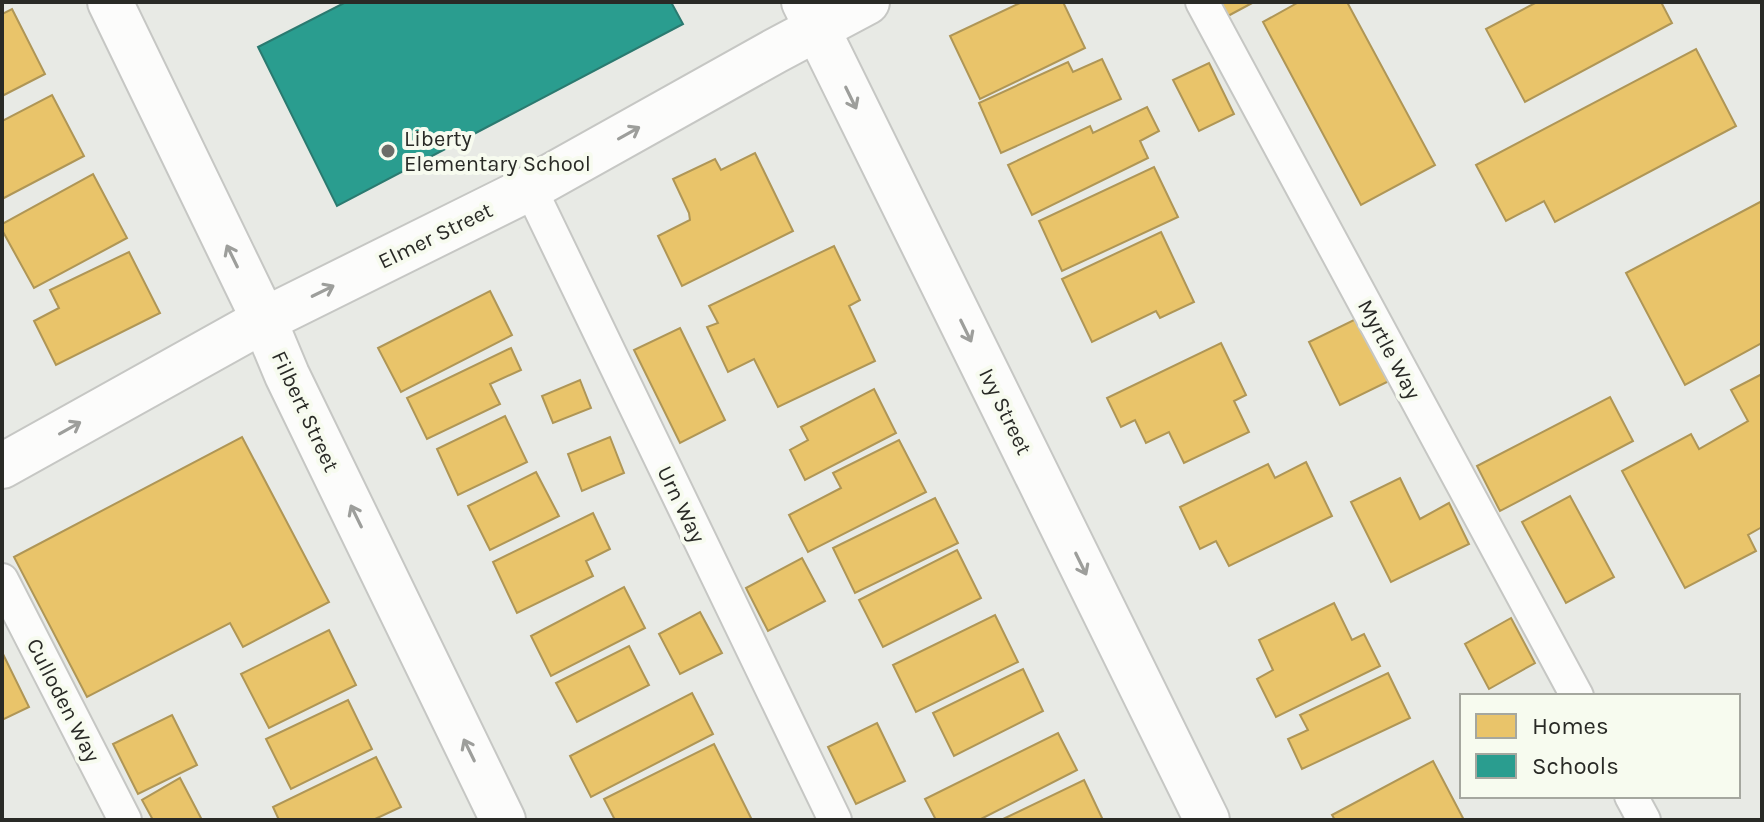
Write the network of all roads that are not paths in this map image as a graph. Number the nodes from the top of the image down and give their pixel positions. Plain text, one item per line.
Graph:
1 (110, 2) edge
2 (867, 2) edge
3 (1202, 2) edge
4 (811, 15) edge
5 (530, 188) junction
6 (264, 320) junction
7 (2, 466) edge
8 (2, 580) edge
9 (1576, 694) edge
10 (1632, 798) edge
11 (125, 820) edge
12 (503, 820) edge
13 (835, 820) edge
14 (1207, 820) edge
15 (1644, 820) edge

6 -> 1 street, Filbert Street
2 - 4 street, Elmer Street
3 - 9 lane, Myrtle Way
5 -> 4 street, Elmer Street
4 -> 14 street, Ivy Street
6 -> 5 street, Elmer Street
5 - 13 lane, Urn Way
7 -> 6 street, Elmer Street
12 -> 6 street, Filbert Street
8 - 11 lane, Culloden Way
10 - 15 lane

